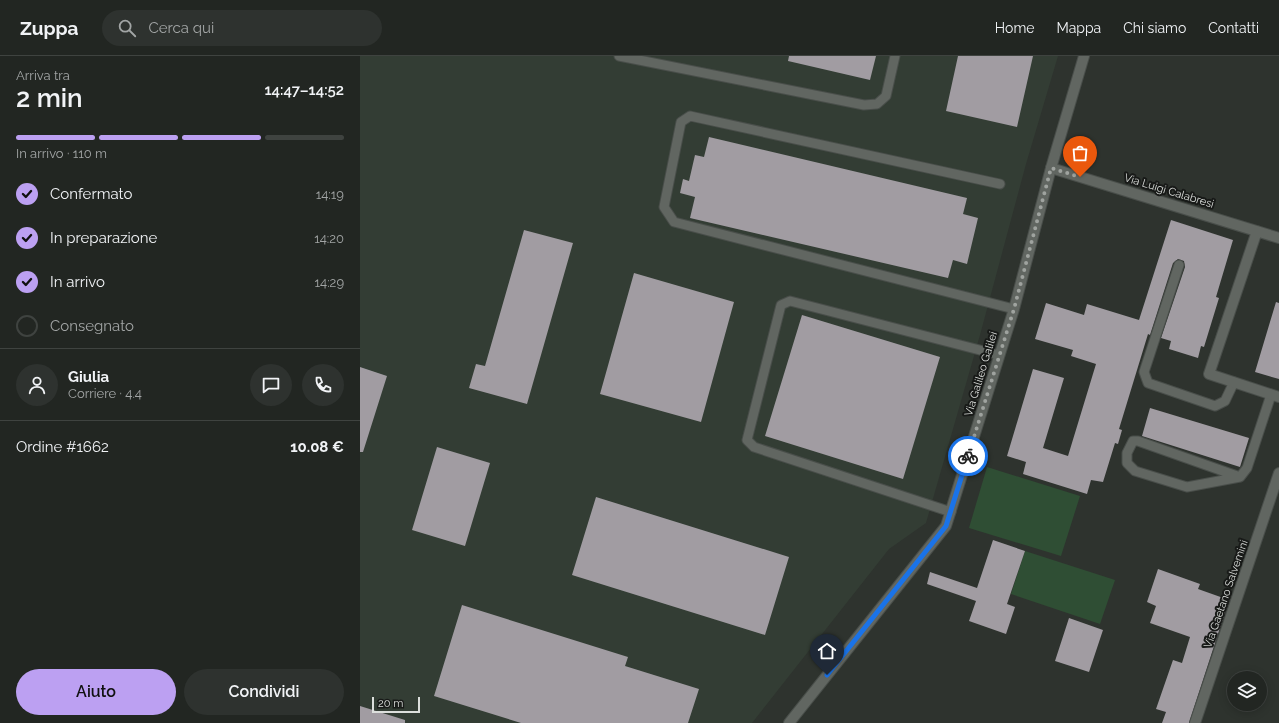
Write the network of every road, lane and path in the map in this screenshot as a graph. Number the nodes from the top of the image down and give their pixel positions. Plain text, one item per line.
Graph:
1 (619, 56) edge
2 (895, 56) edge
3 (1084, 56) edge
4 (1051, 168) junction
5 (1000, 184) dead end
6 (1257, 231) junction
7 (1279, 238) edge
8 (1179, 265) dead end
9 (1014, 309) junction
10 (999, 355) junction
11 (1234, 382) junction
12 (1275, 396) edge
13 (1279, 473) edge
14 (1240, 477) junction
15 (951, 512) junction
16 (789, 723) edge
17 (1195, 723) edge

1 - 2 lane
3 - 4 street, Via Galileo Galilei
4 - 6 street, Via Luigi Calabresi
4 - 9 street, Via Galileo Galilei
5 - 9 lane
6 - 7 street, Via Luigi Calabresi
6 - 11 street
8 - 11 lane
9 - 10 street, Via Galileo Galilei
10 - 15 street, Via Galileo Galilei
10 - 15 lane
11 - 12 street
12 - 14 lane
13 - 17 street, Via Gaetano Salvemini
14 - 14 lane
15 - 16 street, Via Galileo Galilei

